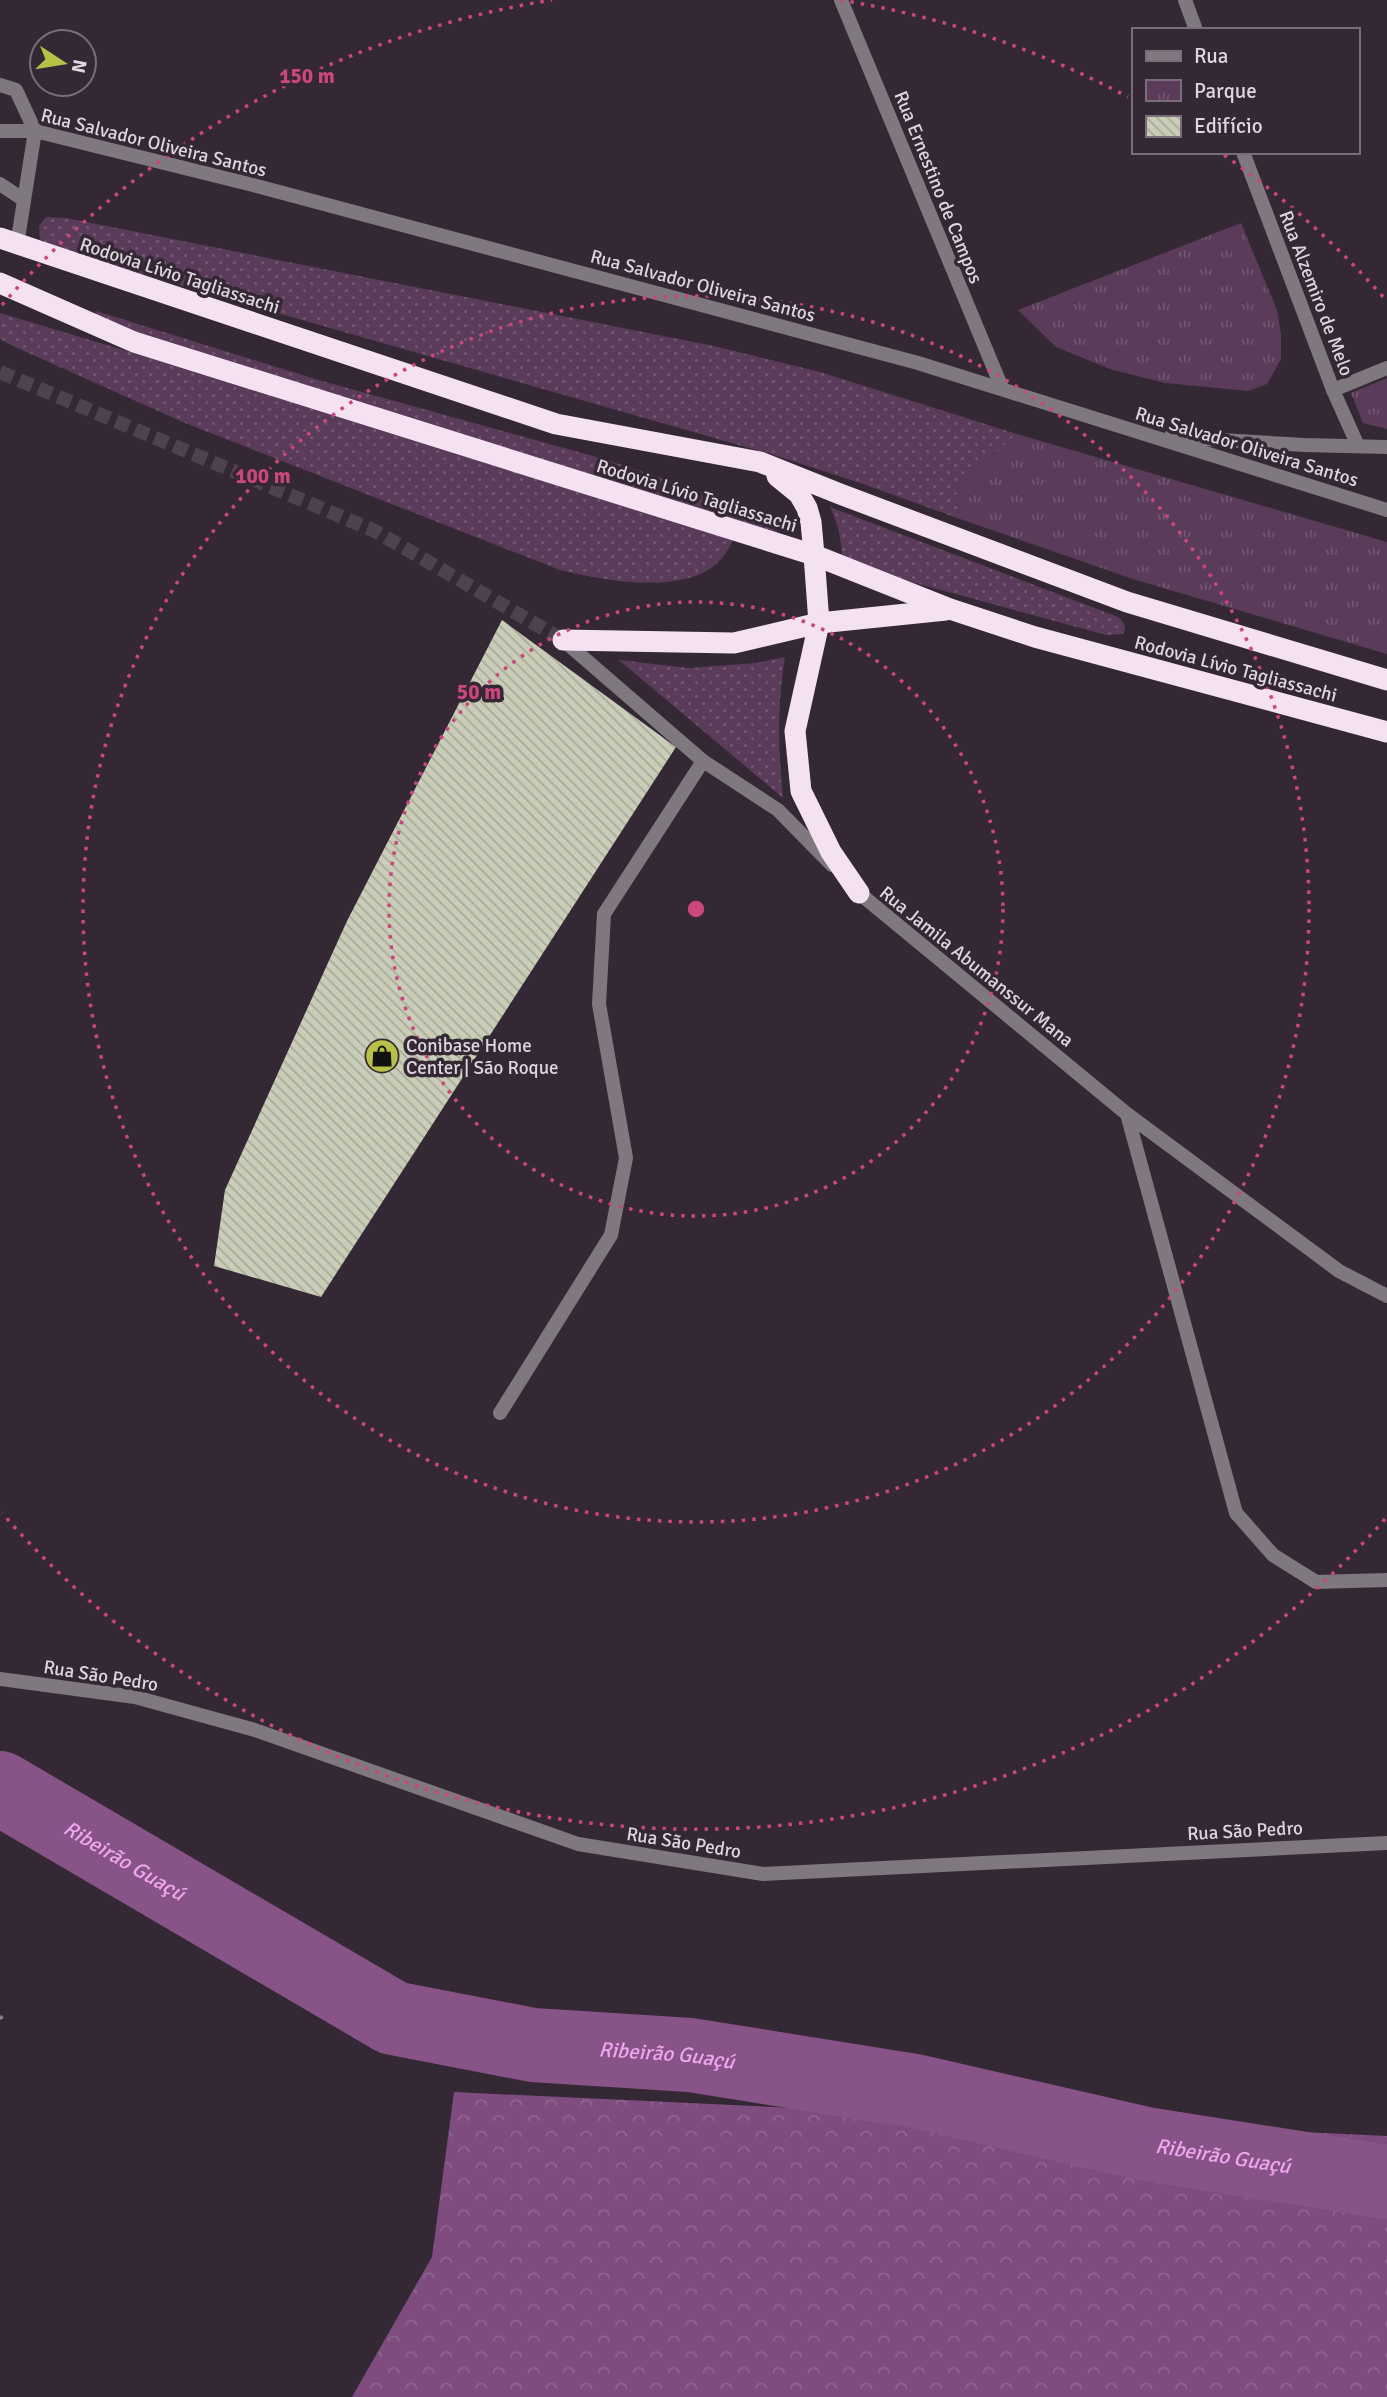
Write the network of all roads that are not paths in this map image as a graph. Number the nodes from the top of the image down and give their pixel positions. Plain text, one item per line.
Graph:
1 (841, 0) edge
2 (1185, 0) edge
3 (1195, 28) edge
4 (0, 85) edge
5 (0, 131) edge
6 (35, 131) junction
7 (1244, 154) edge
8 (0, 184) edge
9 (24, 200) junction
10 (8, 241) edge
11 (0, 283) edge
12 (1387, 368) edge
13 (1002, 388) junction
14 (1333, 390) junction
15 (1147, 436) junction
16 (1358, 446) junction
17 (1387, 447) edge
18 (760, 462) junction
19 (1387, 510) edge
20 (814, 555) junction
21 (950, 609) junction
22 (818, 623) junction
23 (563, 640) joint
24 (1387, 680) edge
25 (1387, 732) edge
26 (703, 761) junction
27 (859, 893) junction
28 (1127, 1114) junction
29 (1387, 1296) edge
30 (500, 1413) dead end
31 (1387, 1580) edge
32 (0, 1679) edge
33 (1387, 1843) edge

1 - 13 street, Rua Ernestino de Campos
2 - 3 street
4 - 6 street
5 - 6 street, Rua Salvador Oliveira Santos
6 - 9 street
6 - 13 street, Rua Salvador Oliveira Santos
7 - 14 street, Rua Alzemiro de Melo
8 - 9 street
9 - 10 street
10 - 18 highway, Rodovia Lívio Tagliassachi
11 - 20 highway, Rodovia Lívio Tagliassachi
12 - 14 street
13 - 15 street, Rua Salvador Oliveira Santos
14 - 16 street, Rua Alzemiro de Melo
15 - 16 street
15 - 19 street, Rua Salvador Oliveira Santos
16 - 17 street
18 - 20 highway
18 - 24 highway, Rodovia Lívio Tagliassachi
20 - 21 highway, Rodovia Lívio Tagliassachi
20 - 22 highway
21 - 22 highway
21 - 25 highway, Rodovia Lívio Tagliassachi
22 - 23 highway
22 - 27 highway
23 - 26 street, Rua Jamila Abumanssur Mana
26 - 27 street, Rua Jamila Abumanssur Mana
26 - 30 street
27 - 28 street, Rua Jamila Abumanssur Mana
28 - 29 street, Rua Jamila Abumanssur Mana
28 - 31 street
32 - 33 street, Rua São Pedro

